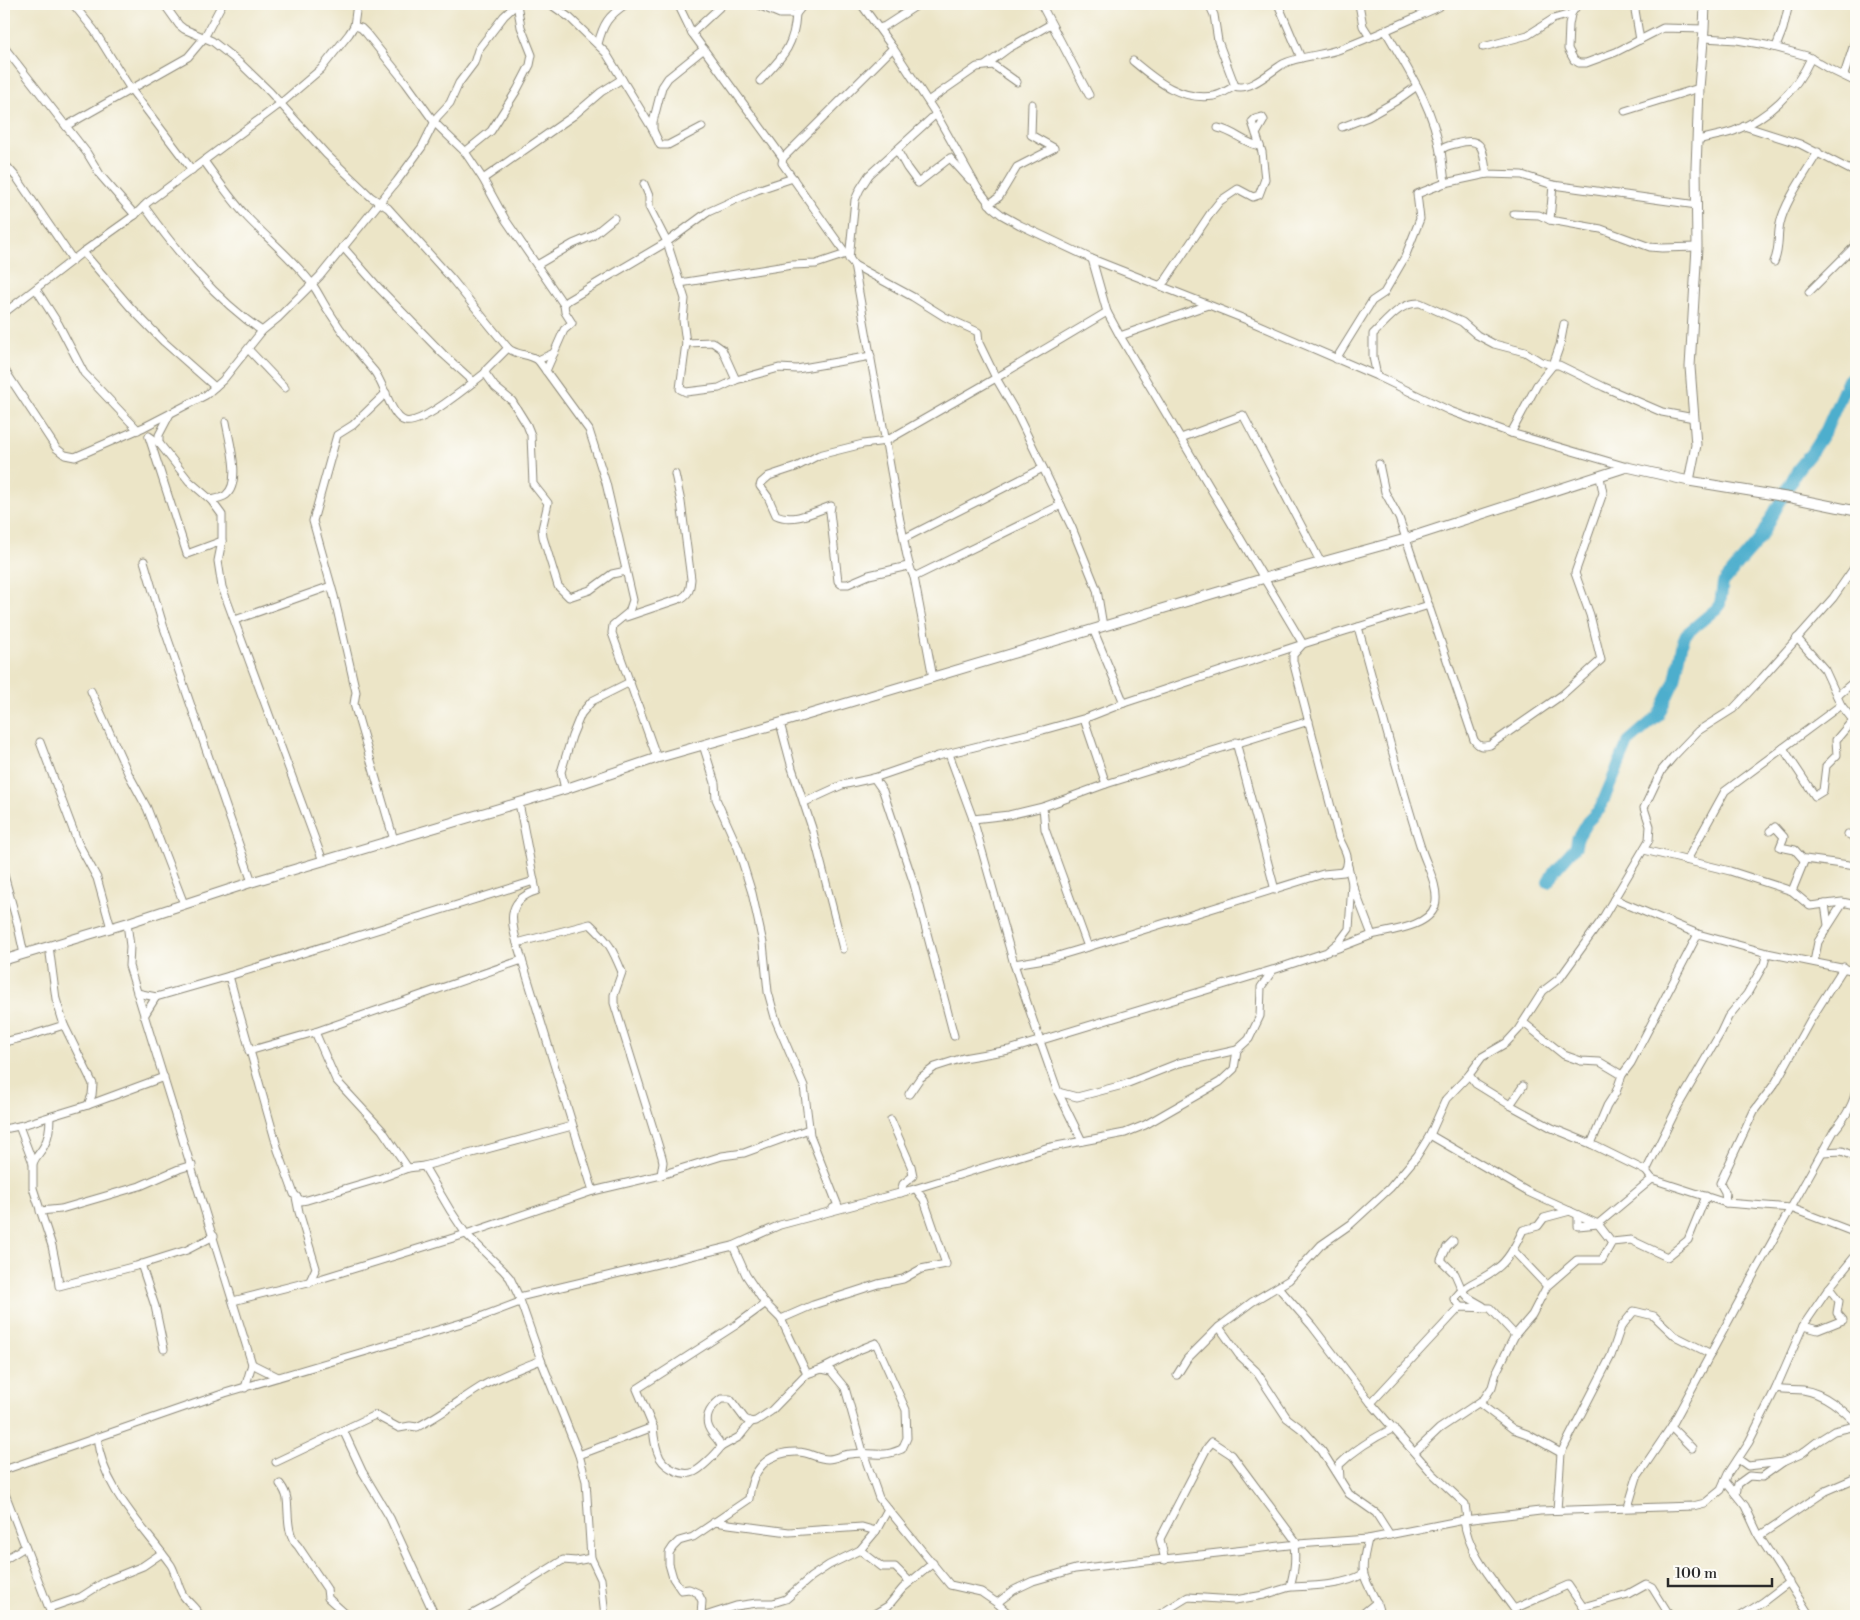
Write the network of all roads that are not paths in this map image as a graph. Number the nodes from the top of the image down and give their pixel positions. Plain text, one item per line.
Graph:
1 (73, 4) edge
2 (164, 4) edge
3 (222, 4) edge
4 (355, 4) edge
5 (517, 4) edge
6 (550, 4) edge
7 (626, 4) edge
8 (678, 4) edge
9 (723, 4) edge
10 (756, 4) edge
11 (804, 4) edge
12 (862, 4) edge
13 (919, 4) edge
14 (1041, 4) edge
15 (1209, 4) edge
16 (1278, 4) edge
17 (1359, 4) edge
18 (1441, 4) edge
19 (1576, 4) edge
20 (1634, 4) edge
21 (1705, 4) edge
22 (1790, 4) edge
23 (796, 14) junction
24 (1571, 14) junction
25 (1051, 24) junction
26 (354, 26) junction
27 (879, 28) junction
28 (1385, 30) junction
29 (692, 33) junction
30 (1704, 34) junction
31 (1370, 36) junction
32 (204, 38) junction
33 (1856, 38) edge
34 (1640, 40) junction
35 (598, 44) junction
36 (4, 47) edge
37 (1483, 47) dead end
38 (1776, 47) junction
39 (893, 48) junction
40 (704, 49) junction
41 (1301, 58) junction
42 (1811, 58) junction
43 (1132, 61) dead end
44 (986, 65) junction
45 (1844, 75) junction
46 (622, 79) junction
47 (760, 81) dead end
48 (1017, 82) dead end
49 (1856, 82) edge
50 (1235, 86) junction
51 (1417, 86) junction
52 (130, 88) junction
53 (1699, 88) junction
54 (1089, 95) dead end
55 (928, 102) junction
56 (280, 104) junction
57 (1032, 104) dead end
58 (1625, 111) dead end
59 (936, 114) junction
60 (435, 123) junction
61 (66, 126) junction
62 (1744, 126) junction
63 (702, 127) dead end
64 (1342, 127) dead end
65 (1218, 128) dead end
66 (653, 130) junction
67 (1256, 134) dead end
68 (1697, 140) junction
69 (1260, 146) junction
70 (897, 150) junction
71 (465, 152) junction
72 (1818, 152) junction
73 (1441, 153) junction
74 (783, 158) junction
75 (204, 161) junction
76 (4, 163) edge
77 (192, 170) junction
78 (1856, 173) edge
79 (1487, 174) junction
80 (793, 178) junction
81 (483, 179) junction
82 (1445, 183) junction
83 (644, 184) dead end
84 (1553, 185) junction
85 (976, 187) junction
86 (378, 203) junction
87 (989, 204) junction
88 (144, 206) junction
89 (1697, 206) junction
90 (1514, 214) dead end
91 (135, 215) junction
92 (614, 218) dead end
93 (1550, 220) junction
94 (667, 242) junction
95 (1856, 242) edge
96 (343, 247) junction
97 (1697, 247) junction
98 (83, 252) junction
99 (847, 256) junction
100 (1092, 259) junction
101 (73, 260) junction
102 (1774, 262) dead end
103 (537, 265) junction
104 (854, 265) junction
105 (680, 283) junction
106 (312, 284) junction
107 (1160, 285) junction
108 (36, 289) junction
109 (1809, 292) dead end
110 (564, 305) junction
111 (1208, 305) junction
112 (1107, 312) junction
113 (4, 313) edge
114 (1564, 324) dead end
115 (262, 331) junction
116 (1120, 336) junction
117 (686, 343) junction
118 (508, 348) junction
119 (249, 350) junction
120 (554, 353) junction
121 (870, 356) junction
122 (538, 360) junction
123 (1336, 360) junction
124 (1553, 365) junction
125 (4, 369) edge
126 (546, 371) junction
127 (485, 373) junction
128 (1377, 376) junction
129 (996, 378) junction
130 (736, 380) junction
131 (474, 382) junction
132 (215, 387) junction
133 (286, 388) dead end
134 (386, 393) junction
135 (170, 414) junction
136 (1694, 418) junction
137 (226, 422) dead end
138 (141, 428) junction
139 (1511, 433) junction
140 (149, 437) junction
141 (1181, 438) junction
142 (886, 441) junction
143 (159, 443) junction
144 (1379, 464) dead end
145 (1627, 467) junction
146 (1043, 468) junction
147 (675, 474) dead end
148 (1600, 478) junction
149 (1689, 481) junction
150 (211, 500) junction
151 (1061, 505) junction
152 (1856, 511) edge
153 (905, 538) junction
154 (1405, 538) junction
155 (222, 541) junction
156 (144, 561) dead end
157 (1321, 562) junction
158 (1856, 565) edge
159 (908, 566) junction
160 (626, 571) junction
161 (914, 577) junction
162 (1265, 578) junction
163 (331, 586) junction
164 (1429, 605) junction
165 (618, 619) junction
166 (235, 620) junction
167 (1103, 626) junction
168 (1358, 627) junction
169 (1093, 629) junction
170 (1797, 638) junction
171 (1303, 644) junction
172 (933, 678) junction
173 (1856, 680) edge
174 (630, 682) junction
175 (91, 691) dead end
176 (1837, 696) junction
177 (1124, 703) junction
178 (1841, 705) junction
179 (1086, 718) junction
180 (1309, 721) junction
181 (1854, 722) edge
182 (780, 723) junction
183 (40, 742) dead end
184 (1236, 742) junction
185 (703, 745) junction
186 (1783, 748) junction
187 (949, 754) junction
188 (656, 758) junction
189 (874, 778) junction
190 (1106, 784) junction
191 (565, 788) junction
192 (805, 802) junction
193 (519, 803) junction
194 (1043, 807) junction
195 (973, 819) junction
196 (1770, 831) dead end
197 (1848, 834) dead end
198 (1856, 838) edge
199 (394, 840) junction
200 (1644, 850) junction
201 (1805, 859) junction
202 (1686, 860) junction
203 (323, 861) junction
204 (1348, 866) junction
205 (1856, 866) edge
206 (4, 875) edge
207 (534, 881) junction
208 (252, 882) junction
209 (1352, 883) junction
210 (1275, 890) junction
211 (1792, 891) junction
212 (1614, 899) junction
213 (1843, 903) junction
214 (184, 904) junction
215 (1825, 904) junction
216 (1856, 905) edge
217 (128, 923) junction
218 (1828, 925) junction
219 (111, 928) junction
220 (1698, 934) junction
221 (1372, 935) junction
222 (517, 943) junction
223 (49, 946) junction
224 (1088, 948) junction
225 (843, 950) dead end
226 (1327, 952) junction
227 (1767, 953) junction
228 (24, 954) junction
229 (4, 960) edge
230 (522, 960) junction
231 (1814, 962) junction
232 (1014, 964) junction
233 (1844, 967) junction
234 (1273, 970) junction
235 (1856, 971) edge
236 (229, 976) junction
237 (137, 993) junction
238 (156, 996) junction
239 (144, 1016) junction
240 (1524, 1023) junction
241 (64, 1025) junction
242 (315, 1032) junction
243 (954, 1036) dead end
244 (1040, 1041) junction
245 (4, 1042) edge
246 (1237, 1050) junction
247 (250, 1052) junction
248 (1469, 1075) junction
249 (1622, 1075) junction
250 (164, 1076) junction
251 (1523, 1086) dead end
252 (1856, 1089) edge
253 (1058, 1092) junction
254 (908, 1094) dead end
255 (88, 1105) junction
256 (1510, 1105) junction
257 (50, 1117) junction
258 (892, 1120) dead end
259 (18, 1126) junction
260 (572, 1126) junction
261 (4, 1129) edge
262 (809, 1129) junction
263 (1430, 1136) junction
264 (1082, 1141) junction
265 (1591, 1144) junction
266 (1823, 1152) junction
267 (1856, 1157) edge
268 (663, 1162) junction
269 (33, 1163) junction
270 (192, 1166) junction
271 (424, 1166) junction
272 (408, 1168) junction
273 (679, 1170) junction
274 (1646, 1171) junction
275 (661, 1175) junction
276 (1652, 1179) junction
277 (916, 1189) junction
278 (593, 1191) junction
279 (901, 1193) junction
280 (1706, 1196) junction
281 (296, 1197) junction
282 (1726, 1203) junction
283 (1791, 1208) junction
284 (40, 1211) junction
285 (1570, 1211) junction
286 (1598, 1224) junction
287 (780, 1226) junction
288 (1856, 1233) edge
289 (466, 1234) junction
290 (214, 1236) junction
291 (1453, 1241) dead end
292 (1612, 1242) junction
293 (733, 1246) junction
294 (1513, 1250) junction
295 (1856, 1256) edge
296 (141, 1264) junction
297 (316, 1268) junction
298 (330, 1276) junction
299 (309, 1283) junction
300 (1547, 1286) junction
301 (1278, 1287) junction
302 (1829, 1288) junction
303 (1462, 1290) junction
304 (519, 1300) junction
305 (234, 1301) junction
306 (764, 1302) junction
307 (1460, 1307) junction
308 (1486, 1308) junction
309 (781, 1319) junction
310 (1803, 1326) junction
311 (1219, 1327) junction
312 (1515, 1335) junction
313 (164, 1349) dead end
314 (1711, 1354) junction
315 (541, 1360) junction
316 (252, 1364) junction
317 (822, 1369) junction
318 (807, 1374) junction
319 (1176, 1375) dead end
320 (278, 1377) junction
321 (245, 1388) junction
322 (1776, 1388) junction
323 (1371, 1403) junction
324 (1479, 1403) junction
325 (751, 1422) junction
326 (1856, 1425) edge
327 (653, 1427) junction
328 (1671, 1427) junction
329 (1394, 1428) junction
330 (343, 1430) junction
331 (97, 1437) junction
332 (720, 1447) junction
333 (1692, 1448) dead end
334 (863, 1452) junction
335 (1415, 1452) junction
336 (1562, 1453) junction
337 (579, 1455) junction
338 (1738, 1459) junction
339 (276, 1462) dead end
340 (1784, 1462) junction
341 (4, 1470) edge
342 (4, 1475) edge
343 (1340, 1478) junction
344 (1856, 1478) edge
345 (1725, 1480) junction
346 (280, 1484) dead end
347 (4, 1492) edge
348 (1736, 1494) junction
349 (1628, 1507) junction
350 (888, 1509) junction
351 (1557, 1510) junction
352 (1466, 1519) junction
353 (714, 1522) junction
354 (876, 1530) junction
355 (1390, 1535) junction
356 (1759, 1536) junction
357 (1368, 1539) junction
358 (1296, 1545) junction
359 (25, 1547) junction
360 (860, 1550) junction
361 (162, 1553) junction
362 (591, 1558) junction
363 (4, 1560) edge
364 (1165, 1560) junction
365 (933, 1563) junction
366 (1363, 1574) junction
367 (910, 1582) junction
368 (1789, 1582) junction
369 (1290, 1587) junction
370 (997, 1603) junction
371 (1378, 1605) junction
372 (49, 1608) junction
373 (52, 1616) edge
374 (200, 1616) edge
375 (348, 1616) edge
376 (435, 1616) edge
377 (469, 1616) edge
378 (605, 1616) edge
379 (701, 1616) edge
380 (705, 1616) edge
381 (870, 1616) edge
382 (1011, 1616) edge
383 (1157, 1616) edge
384 (1360, 1616) edge
385 (1380, 1616) edge
386 (1386, 1616) edge
387 (1670, 1616) edge
388 (1741, 1616) edge
389 (1810, 1616) edge

1 - 52 street
2 - 32 street
3 - 32 street
4 - 26 street
5 - 60 street
5 - 71 street
6 - 35 street
7 - 35 street
8 - 29 street
9 - 29 street
10 - 23 street
11 - 23 street
12 - 27 street
13 - 27 street
14 - 25 street
15 - 50 street
16 - 41 street
17 - 31 street
18 - 28 street
19 - 24 street
20 - 34 street
21 - 30 street
22 - 38 street
23 - 47 street
24 - 34 street
24 - 37 street
25 - 44 street
25 - 54 street
26 - 56 street
26 - 60 street
27 - 39 street
28 - 31 street
28 - 51 street
29 - 40 street
30 - 34 street
30 - 38 street
30 - 53 street
31 - 41 street
32 - 52 street
32 - 56 street
33 - 45 street
35 - 46 street
36 - 61 street
38 - 42 street
39 - 55 street
39 - 74 street
40 - 66 street
40 - 74 street
41 - 50 street
42 - 45 street
42 - 62 street
43 - 50 street
44 - 48 street
44 - 55 street
45 - 49 street
46 - 66 street
46 - 81 street
51 - 64 street
51 - 73 street
52 - 61 street
52 - 77 street
53 - 58 street
53 - 68 street
55 - 59 street
56 - 75 street
56 - 86 street
57 - 87 street
59 - 70 street
59 - 85 street
60 - 71 street
60 - 86 street
61 - 91 street
62 - 68 street
62 - 72 street
63 - 66 street
65 - 69 street
67 - 69 street
68 - 89 street
69 - 107 street
70 - 85 street
70 - 99 street
71 - 81 street
72 - 78 street
72 - 102 street
73 - 79 street
73 - 82 street
74 - 80 street
75 - 77 street
75 - 106 street
76 - 101 street
77 - 88 street
79 - 82 street
79 - 84 street
80 - 94 street
80 - 99 street
81 - 103 street
82 - 123 street
83 - 94 street
84 - 89 street
84 - 93 street
85 - 87 street
86 - 96 street
86 - 118 street
87 - 100 street
88 - 91 street
88 - 115 street
89 - 97 street
90 - 93 street
91 - 98 street
92 - 103 street
93 - 97 street
94 - 105 street
94 - 110 street
95 - 109 street
96 - 106 street
96 - 131 street
97 - 136 street
98 - 101 street
98 - 132 street
99 - 104 street
99 - 105 street
100 - 107 street
100 - 112 street
101 - 108 street
103 - 110 street
104 - 121 street
104 - 129 street
105 - 117 street
106 - 115 street
106 - 134 street
107 - 111 street
108 - 113 street
108 - 138 street
110 - 120 street
111 - 116 street
111 - 123 street
112 - 116 street
112 - 129 street
114 - 124 street
115 - 119 street
116 - 141 street
117 - 130 street
117 - 130 street
118 - 122 street
118 - 127 street
119 - 132 street
119 - 133 street
120 - 122 street
120 - 126 street
121 - 130 street
121 - 142 street
122 - 126 street
123 - 128 street
124 - 128 street
124 - 136 street
124 - 139 street
125 - 138 street
126 - 160 street
127 - 131 street
127 - 160 street
128 - 139 street
129 - 142 street
129 - 146 street
131 - 134 street
132 - 135 street
134 - 163 street
135 - 138 street
135 - 143 street
136 - 149 street
137 - 150 street
138 - 140 street
139 - 145 street
140 - 143 street
140 - 155 street
141 - 157 street
141 - 162 street
142 - 153 street
142 - 159 street
143 - 150 street
144 - 154 street
145 - 148 street
145 - 149 street
146 - 151 street
146 - 153 street
147 - 165 street
148 - 154 street
148 - 164 street
149 - 152 street
150 - 155 street
151 - 161 street
151 - 167 street
153 - 159 street
154 - 157 street
154 - 164 street
155 - 166 street
156 - 208 street
157 - 162 street
158 - 170 street
159 - 161 street
160 - 165 street
161 - 172 street
162 - 167 street
162 - 171 street
163 - 166 street
163 - 199 street
164 - 168 street
165 - 174 street
166 - 203 street
167 - 169 street
168 - 171 street
168 - 221 street
169 - 172 street
169 - 177 street
170 - 176 street
170 - 200 street
171 - 177 street
171 - 180 street
172 - 182 street
173 - 176 street
174 - 188 street
174 - 191 street
175 - 214 street
176 - 178 street
177 - 179 street
178 - 181 street
178 - 186 street
179 - 187 street
179 - 190 street
180 - 184 street
180 - 204 street
181 - 186 street
182 - 185 street
182 - 192 street
183 - 219 street
184 - 190 street
184 - 210 street
185 - 188 street
185 - 262 street
186 - 202 street
187 - 189 street
187 - 195 street
188 - 191 street
189 - 192 street
189 - 243 street
190 - 194 street
191 - 193 street
192 - 225 street
193 - 199 street
193 - 207 street
194 - 195 street
194 - 224 street
195 - 232 street
196 - 201 street
197 - 198 street
199 - 203 street
200 - 202 street
200 - 212 street
201 - 205 street
201 - 211 street
202 - 211 street
203 - 208 street
204 - 209 street
204 - 210 street
206 - 228 street
207 - 222 street
207 - 236 street
208 - 214 street
209 - 221 street
209 - 226 street
210 - 224 street
211 - 215 street
212 - 220 street
212 - 240 street
213 - 215 street
213 - 216 street
213 - 218 street
214 - 217 street
215 - 218 street
217 - 219 street
217 - 237 street
218 - 231 street
219 - 223 street
220 - 227 street
220 - 249 street
221 - 226 street
222 - 230 street
222 - 268 street
223 - 228 street
223 - 241 street
224 - 232 street
226 - 234 street
227 - 231 street
227 - 274 street
228 - 229 street
230 - 242 street
230 - 260 street
231 - 233 street
232 - 244 street
233 - 235 street
233 - 282 street
234 - 244 street
234 - 246 street
236 - 238 street
236 - 247 street
237 - 238 street
237 - 239 street
238 - 239 street
239 - 250 street
240 - 248 street
240 - 249 street
241 - 245 street
241 - 255 street
242 - 247 street
242 - 272 street
244 - 253 street
244 - 254 street
246 - 253 street
246 - 264 street
247 - 281 street
248 - 256 street
248 - 263 street
249 - 265 street
250 - 255 street
250 - 270 street
251 - 256 street
252 - 266 street
253 - 264 street
255 - 257 street
256 - 265 street
257 - 259 street
257 - 269 street
258 - 279 street
259 - 261 street
259 - 269 street
260 - 271 street
260 - 278 street
262 - 273 street
262 - 287 street
263 - 285 street
263 - 301 street
264 - 277 street
265 - 274 street
266 - 267 street
266 - 283 street
268 - 273 street
268 - 275 street
269 - 284 street
270 - 284 street
270 - 290 street
271 - 272 street
271 - 289 street
272 - 281 street
273 - 275 street
274 - 276 street
275 - 278 street
276 - 280 street
276 - 286 street
277 - 279 street
277 - 309 street
278 - 289 street
279 - 287 street
280 - 282 street
280 - 292 street
281 - 297 street
282 - 283 street
283 - 288 street
283 - 314 street
284 - 296 street
285 - 286 street
285 - 294 street
286 - 292 street
287 - 293 street
289 - 298 street
289 - 304 street
290 - 296 street
290 - 305 street
291 - 303 street
292 - 300 street
293 - 304 street
293 - 306 street
294 - 300 street
294 - 303 street
295 - 302 street
296 - 313 street
297 - 298 street
297 - 299 street
298 - 299 street
299 - 305 street
300 - 312 street
301 - 311 street
301 - 323 street
302 - 310 street
302 - 310 street
303 - 307 street
303 - 308 street
304 - 315 street
304 - 320 street
305 - 316 street
306 - 309 street
306 - 327 street
307 - 308 street
307 - 323 street
308 - 312 street
309 - 318 street
310 - 322 street
311 - 319 street
311 - 343 street
312 - 324 street
314 - 328 street
314 - 336 street
315 - 330 street
315 - 337 street
316 - 320 street
316 - 321 street
317 - 318 street
317 - 334 street
317 - 334 street
318 - 325 street
320 - 321 street
321 - 331 street
322 - 326 street
322 - 338 street
323 - 329 street
324 - 335 street
324 - 336 street
325 - 332 street
325 - 332 street
326 - 340 street
327 - 332 street
327 - 337 street
328 - 333 street
328 - 349 street
329 - 335 street
329 - 343 street
330 - 339 street
330 - 376 street
331 - 341 street
331 - 361 street
334 - 350 street
334 - 353 street
335 - 352 street
336 - 351 street
337 - 362 street
338 - 340 street
338 - 345 street
340 - 348 street
341 - 342 street
343 - 355 street
344 - 356 street
345 - 348 street
345 - 349 street
346 - 375 street
347 - 359 street
348 - 356 street
349 - 351 street
350 - 354 street
350 - 365 street
351 - 352 street
352 - 355 street
352 - 387 street
353 - 354 street
353 - 379 street
354 - 360 street
355 - 357 street
356 - 368 street
357 - 358 street
357 - 366 street
358 - 364 street
358 - 364 street
358 - 369 street
359 - 363 street
359 - 372 street
360 - 367 street
360 - 380 street
361 - 372 street
361 - 374 street
362 - 377 street
362 - 378 street
364 - 370 street
365 - 367 street
365 - 370 street
366 - 369 street
366 - 371 street
367 - 381 street
368 - 388 street
368 - 389 street
369 - 383 street
370 - 382 street
371 - 384 street
371 - 385 street
371 - 386 street
372 - 373 street

